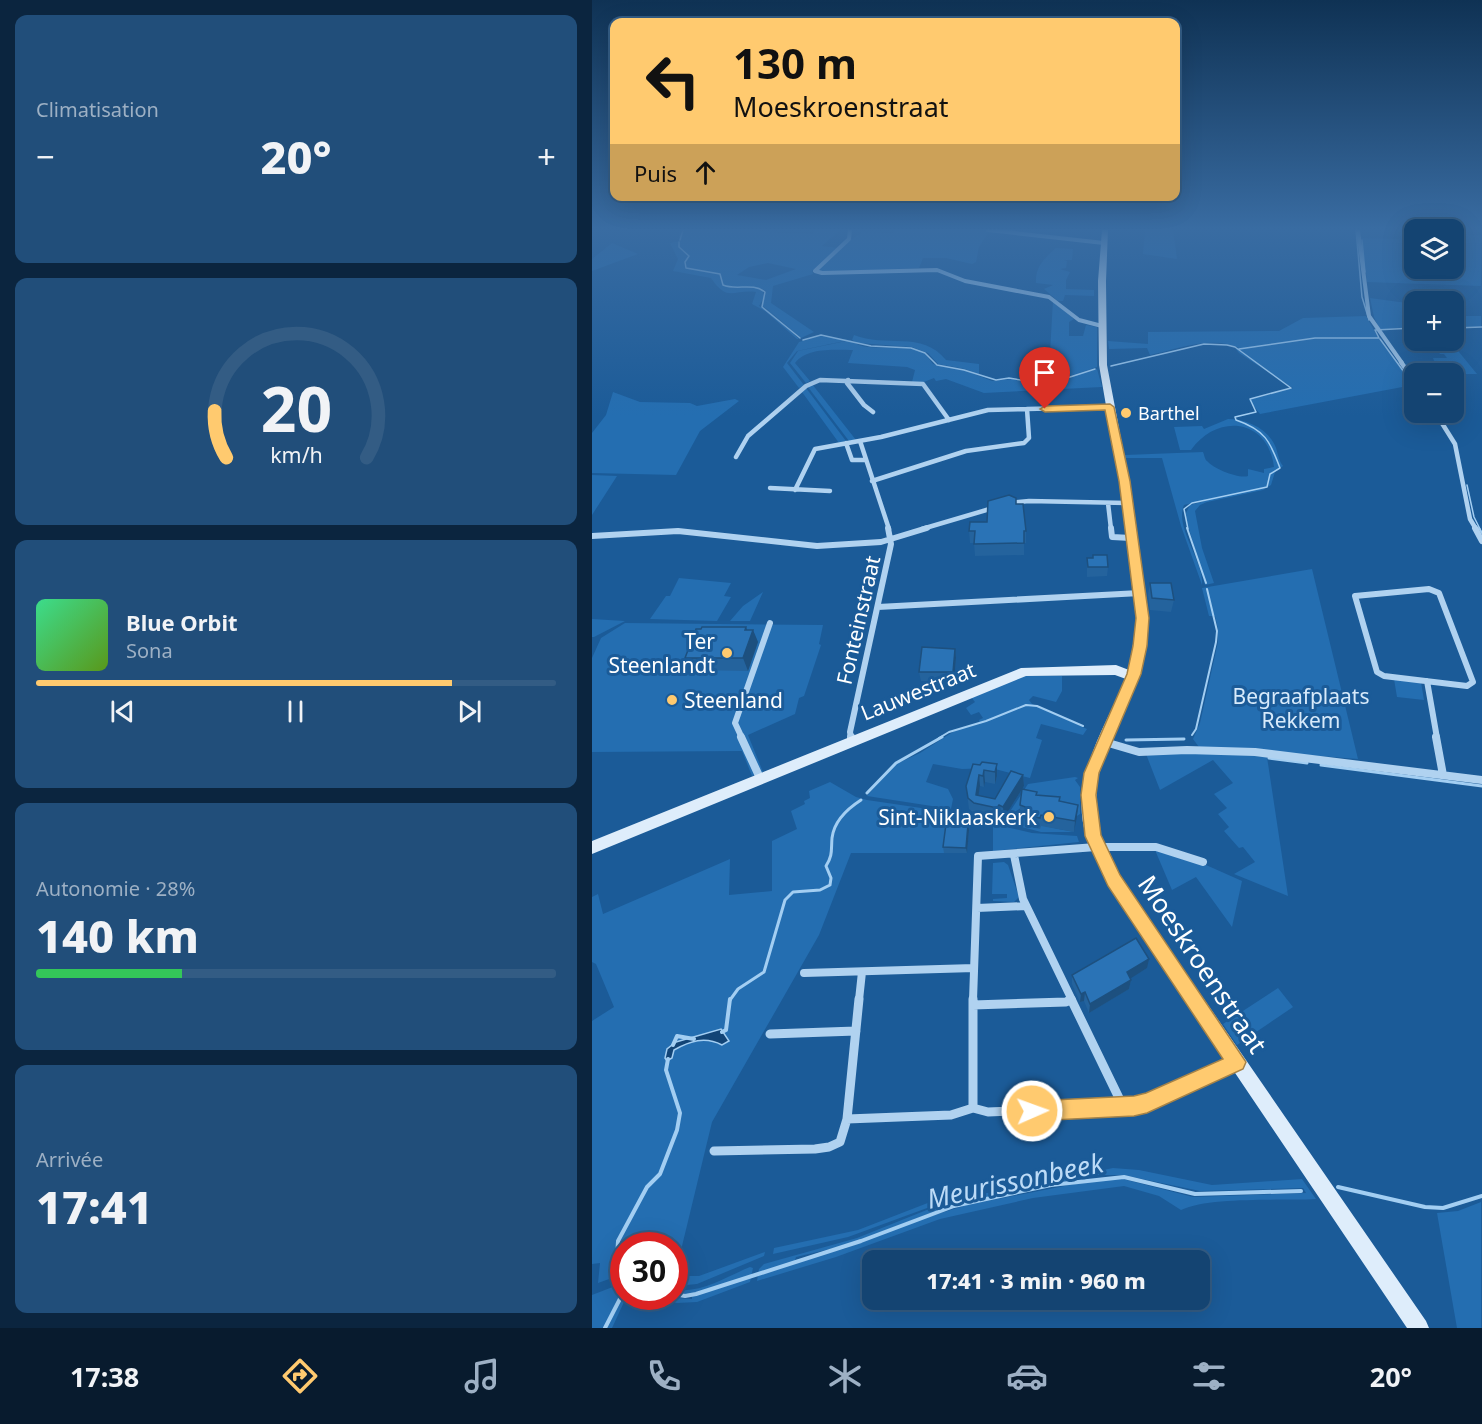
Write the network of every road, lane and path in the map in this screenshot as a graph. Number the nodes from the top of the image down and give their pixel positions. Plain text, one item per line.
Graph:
1 (1023, 292) edge
2 (1103, 292) edge
3 (1364, 292) edge
4 (1102, 326) junction
5 (1404, 367) edge
6 (848, 380) junction
7 (1110, 407) junction
8 (1027, 409) junction
9 (873, 412) dead end
10 (949, 420) junction
11 (1442, 423) edge
12 (860, 441) junction
13 (846, 443) junction
14 (736, 457) dead end
15 (865, 460) junction
16 (872, 481) junction
17 (770, 488) dead end
18 (795, 490) junction
19 (830, 491) dead end
20 (1108, 503) junction
21 (1127, 503) junction
22 (592, 536) edge
23 (1131, 538) junction
24 (891, 540) junction
25 (1482, 541) edge
26 (1140, 593) junction
27 (878, 607) junction
28 (770, 623) dead end
29 (1131, 674) junction
30 (1427, 681) junction
31 (852, 741) junction
32 (1105, 741) junction
33 (1443, 775) junction
34 (760, 778) junction
35 (1482, 780) edge
36 (1094, 847) junction
37 (592, 848) edge
38 (1014, 855) junction
39 (1203, 862) dead end
40 (1026, 906) junction
41 (977, 908) junction
42 (974, 968) junction
43 (862, 972) junction
44 (804, 973) dead end
45 (1071, 999) junction
46 (973, 1005) junction
47 (856, 1031) junction
48 (770, 1034) dead end
49 (1236, 1062) junction
50 (1120, 1107) junction
51 (973, 1108) junction
52 (847, 1119) junction
53 (714, 1151) dead end
54 (1419, 1328) edge

1 - 4 street
2 - 4 main road
3 - 5 street
4 - 7 main road
6 - 9 street
6 - 10 street
6 - 14 street
7 - 8 street
7 - 21 main road
8 - 10 street
8 - 16 street
10 - 12 street
11 - 25 street
12 - 13 street
12 - 15 street
13 - 15 street
13 - 18 street
15 - 16 street
16 - 24 street
17 - 18 street
18 - 19 street
20 - 21 street
20 - 23 street
20 - 24 street
21 - 23 main road, Moeskroenstraat
22 - 24 street
23 - 26 main road, Moeskroenstraat
24 - 27 street, Fonteinstraat
26 - 27 street
26 - 29 main road, Moeskroenstraat
27 - 31 street, Fonteinstraat
28 - 34 street
29 - 31 main road, Lauwestraat
29 - 32 main road, Moeskroenstraat
30 - 30 street
30 - 33 street
31 - 34 main road, Lauwestraat
32 - 33 street
32 - 36 main road, Moeskroenstraat
33 - 35 street
34 - 37 main road, Lauwestraat
36 - 38 street
36 - 39 street
36 - 49 main road, Moeskroenstraat
38 - 40 street
38 - 41 street
40 - 41 street
40 - 45 street
41 - 42 street
42 - 43 street
42 - 46 street
43 - 44 street
43 - 47 street
45 - 46 street
45 - 50 street
46 - 51 street
47 - 48 street
47 - 52 street
49 - 50 street
49 - 54 main road, Moeskroenstraat
50 - 51 street
51 - 52 street
52 - 53 street

